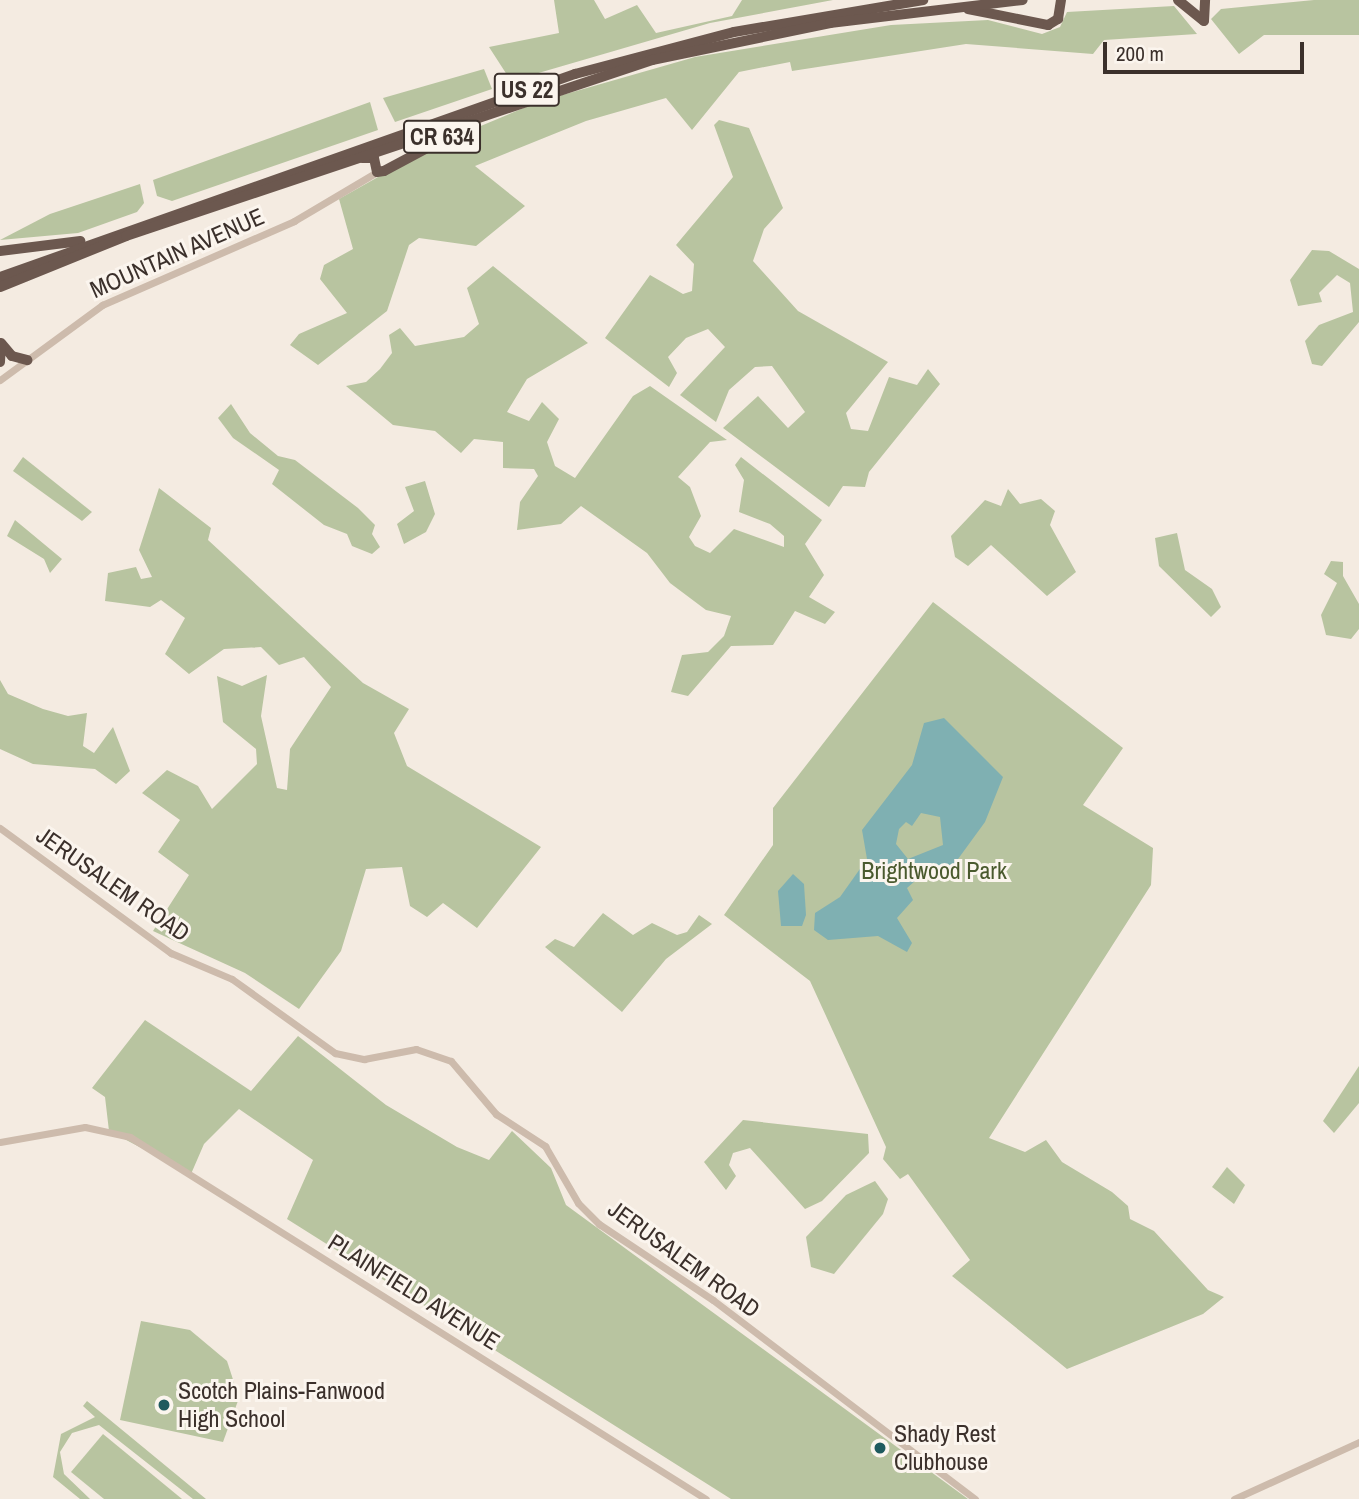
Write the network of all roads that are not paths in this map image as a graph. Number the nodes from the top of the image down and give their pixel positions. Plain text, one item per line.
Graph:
1 (923, 0) edge
2 (1023, 0) edge
3 (1061, 0) edge
4 (1178, 0) edge
5 (1205, 0) edge
6 (947, 7) junction
7 (509, 105) junction
8 (354, 159) junction
9 (377, 172) junction
10 (91, 240) junction
11 (0, 251) edge
12 (0, 277) edge
13 (0, 287) edge
14 (1, 339) edge
15 (27, 360) junction
16 (0, 362) edge
17 (0, 380) edge
18 (0, 828) edge
19 (0, 1142) edge
20 (1359, 1442) edge
21 (706, 1499) edge
22 (975, 1499) edge
23 (1234, 1499) edge

1 - 10 highway, US 22
2 - 6 highway, US 22
3 - 6 highway
4 - 5 highway
6 - 7 highway, US 22
7 - 8 highway, US 22
7 - 9 highway, CR 634
8 - 9 highway, CR 634
8 - 13 highway, US 22
9 - 15 street, MOUNTAIN AVENUE / CR 634
10 - 11 highway
10 - 12 highway, US 22
14 - 15 highway
14 - 16 highway
15 - 17 street, MOUNTAIN AVENUE / CR 634
18 - 22 street, JERUSALEM ROAD
19 - 21 street, PLAINFIELD AVENUE
20 - 23 street

